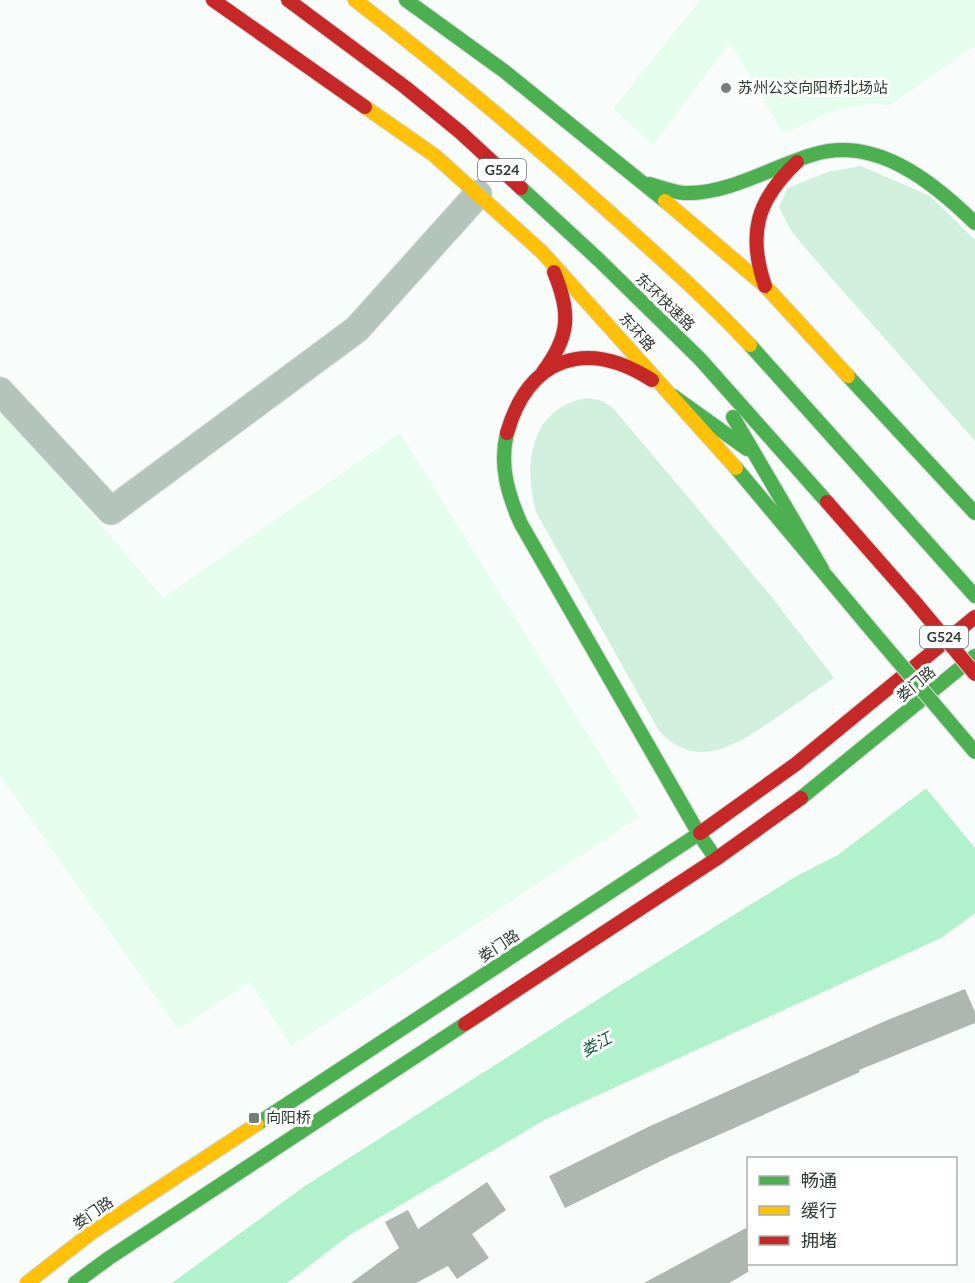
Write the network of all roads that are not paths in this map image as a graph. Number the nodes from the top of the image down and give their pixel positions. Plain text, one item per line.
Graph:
1 (213, 0) edge
2 (355, 0) edge
3 (406, 0) edge
4 (285, 1) edge
5 (803, 158) junction
6 (637, 177) junction
7 (478, 194) junction
8 (975, 223) edge
9 (542, 252) junction
10 (765, 286) junction
11 (700, 359) junction
12 (543, 372) junction
13 (0, 391) edge
14 (673, 396) junction
15 (754, 454) junction
16 (832, 509) junction
17 (975, 513) edge
18 (822, 570) junction
19 (975, 596) edge
20 (975, 617) edge
21 (975, 656) edge
22 (975, 674) edge
23 (975, 752) edge
24 (699, 834) junction
25 (716, 859) junction
26 (27, 1283) edge
27 (75, 1283) edge

1 - 7 main road, 东环路
2 - 19 main road, 东环快速路 / G524
3 - 6 main road
4 - 11 main road, 东环快速路 / G524
5 - 6 main road
5 - 8 main road
5 - 10 main road
6 - 10 main road
7 - 9 main road, 东环路
7 - 13 street
9 - 12 main road
9 - 14 main road, 东环路
10 - 17 main road
11 - 15 main road
11 - 16 main road, 东环快速路 / G524
12 - 14 main road
12 - 24 main road
14 - 15 main road
14 - 18 main road, 东环路
15 - 16 main road
15 - 18 main road
16 - 22 main road, 东环快速路 / G524, bridge
18 - 23 main road, 东环路, bridge
20 - 24 main road, 娄门路
21 - 25 main road, 娄门路
24 - 25 main road
24 - 26 main road, 娄门路
25 - 27 main road, 娄门路

